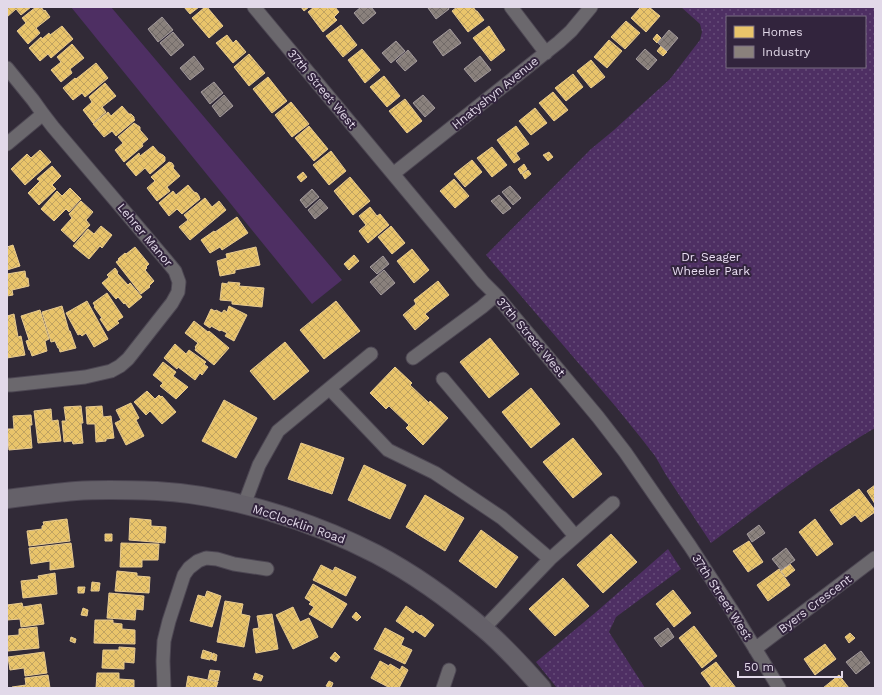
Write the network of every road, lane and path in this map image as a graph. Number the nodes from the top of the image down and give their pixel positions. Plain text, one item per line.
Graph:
1 (254, 7) edge
2 (512, 7) edge
3 (592, 7) edge
4 (546, 53) junction
5 (7, 68) edge
6 (43, 114) junction
7 (7, 144) edge
8 (393, 174) junction
9 (496, 295) junction
10 (371, 354) dead end
11 (413, 358) dead end
12 (443, 379) dead end
13 (7, 385) edge
14 (330, 389) junction
15 (7, 499) edge
16 (612, 503) dead end
17 (244, 505) junction
18 (575, 536) junction
19 (875, 558) edge
20 (550, 559) junction
21 (267, 569) dead end
22 (484, 628) junction
23 (755, 649) junction
24 (449, 670) dead end
25 (164, 688) edge
26 (443, 688) edge
27 (542, 688) edge
28 (779, 688) edge

1 - 8 street, 37th Street West
2 - 4 street
3 - 4 street, Hnatyshyn Avenue
4 - 8 street, Hnatyshyn Avenue
5 - 6 street, Lehrer Manor
6 - 7 street
6 - 13 street, Lehrer Manor
8 - 9 street, 37th Street West
9 - 11 street
9 - 23 street, 37th Street West
10 - 14 street
12 - 18 street
14 - 17 street
14 - 20 street
15 - 17 street, McClocklin Road
16 - 18 street
17 - 22 street, McClocklin Road
18 - 20 street
19 - 23 street, Byers Crescent
20 - 22 street
21 - 25 street
22 - 27 street, McClocklin Road
23 - 28 street, 37th Street West
24 - 26 street

